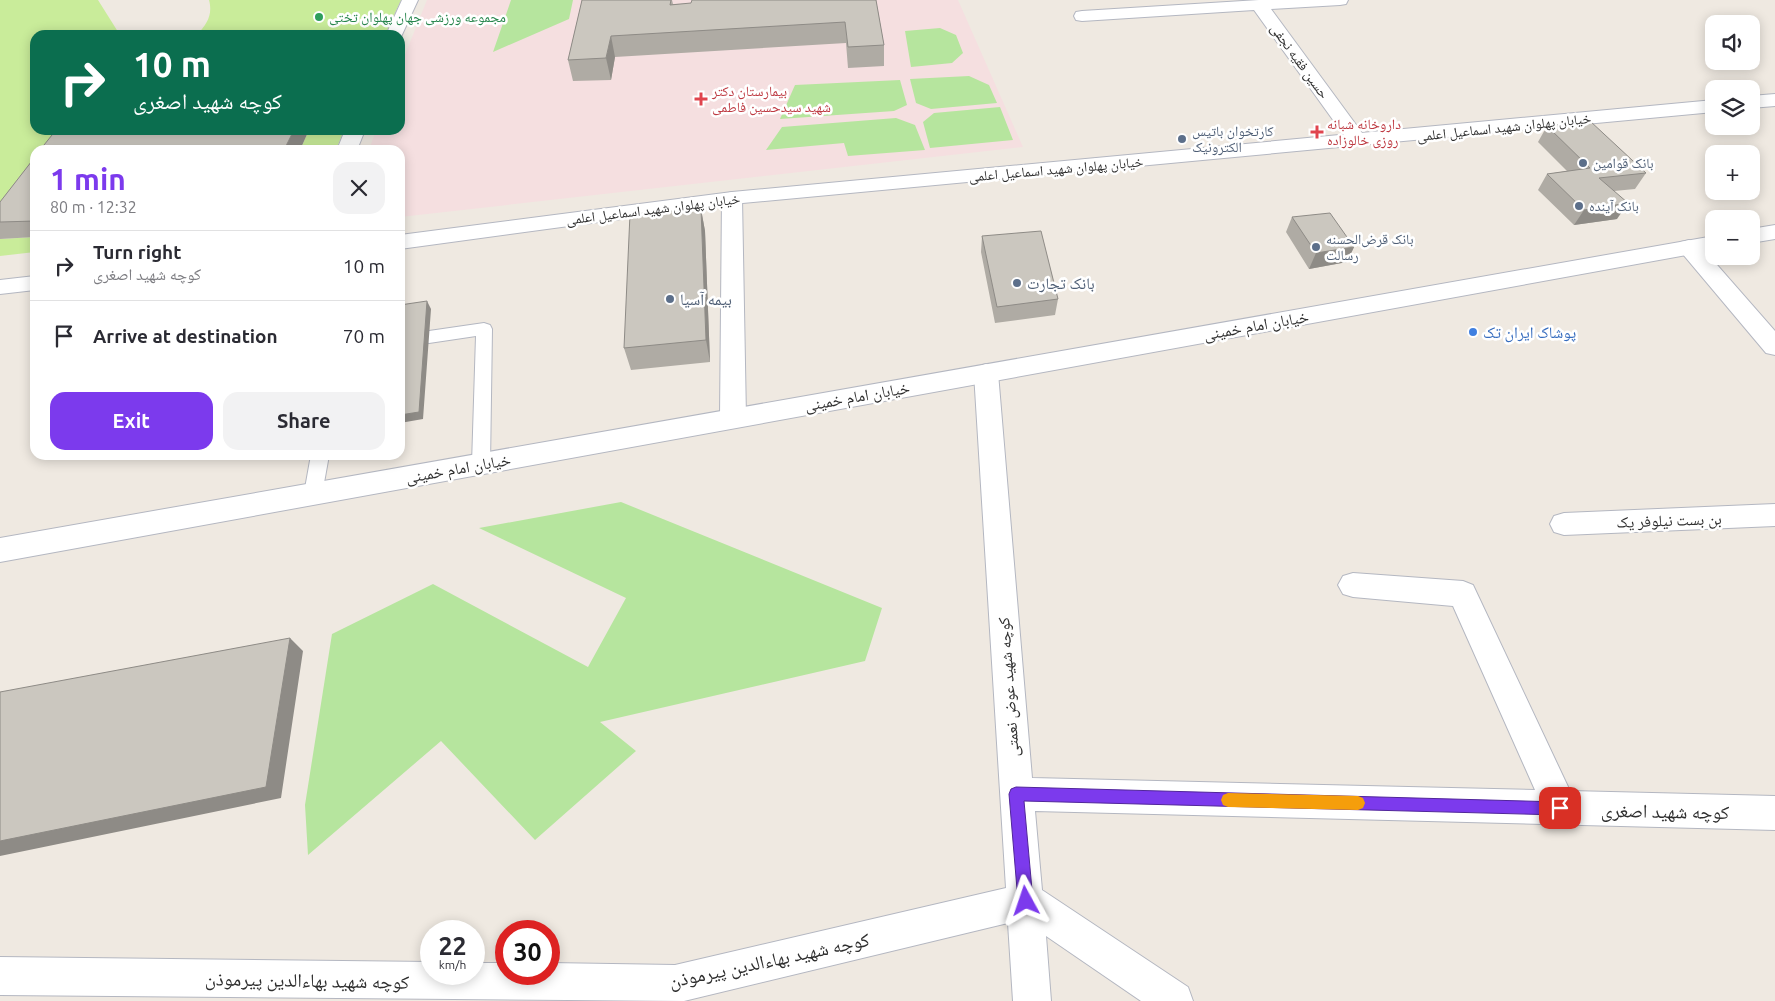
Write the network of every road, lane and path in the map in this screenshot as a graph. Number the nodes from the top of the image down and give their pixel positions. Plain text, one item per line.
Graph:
1 (410, 0) edge
2 (1340, 0) edge
3 (1259, 5) junction
4 (1082, 16) dead end
5 (397, 30) edge
6 (1775, 100) edge
7 (1760, 101) edge
8 (1705, 107) edge
9 (1358, 141) junction
10 (732, 198) junction
11 (1775, 232) edge
12 (1760, 234) edge
13 (405, 241) edge
14 (1705, 244) edge
15 (1689, 247) junction
16 (30, 284) edge
17 (0, 287) edge
18 (429, 337) dead end
19 (1775, 347) edge
20 (986, 373) junction
21 (733, 418) junction
22 (319, 460) edge
23 (481, 464) junction
24 (312, 494) junction
25 (1775, 515) edge
26 (1564, 524) dead end
27 (0, 550) edge
28 (1353, 585) dead end
29 (1016, 794) junction
30 (1560, 808) junction
31 (1775, 814) edge
32 (1026, 901) junction
33 (0, 976) edge
34 (1032, 1001) edge
35 (1174, 1001) edge

1 - 5 street
2 - 3 street
3 - 4 street
3 - 9 street, حسین فقیه نجفی
6 - 7 street
8 - 9 street, خیابان پهلوان شهید اسماعیل اعلمی
9 - 10 street, خیابان پهلوان شهید اسماعیل اعلمی
10 - 13 street, خیابان پهلوان شهید اسماعیل اعلمی
10 - 21 street
11 - 12 street
14 - 15 street, خیابان امام خمینی
15 - 19 street
15 - 20 street, خیابان امام خمینی
16 - 17 street
18 - 23 lane
20 - 21 street, خیابان امام خمینی
20 - 29 street, کوچه شهید عوض نعمتی
21 - 23 street, خیابان امام خمینی
22 - 24 lane
23 - 24 street, خیابان امام خمینی
24 - 27 street, خیابان امام خمینی
25 - 26 street, بن بست نیلوفر یک
28 - 30 street
29 - 30 street, کوچه شهید اصغری
29 - 32 street, کوچه شهید عوض نعمتی
30 - 31 street, کوچه شهید اصغری
32 - 33 street, کوچه شهید بهاءالدین پیرموذن
32 - 34 street, کوچه شهید عوض نعمتی
32 - 35 street

